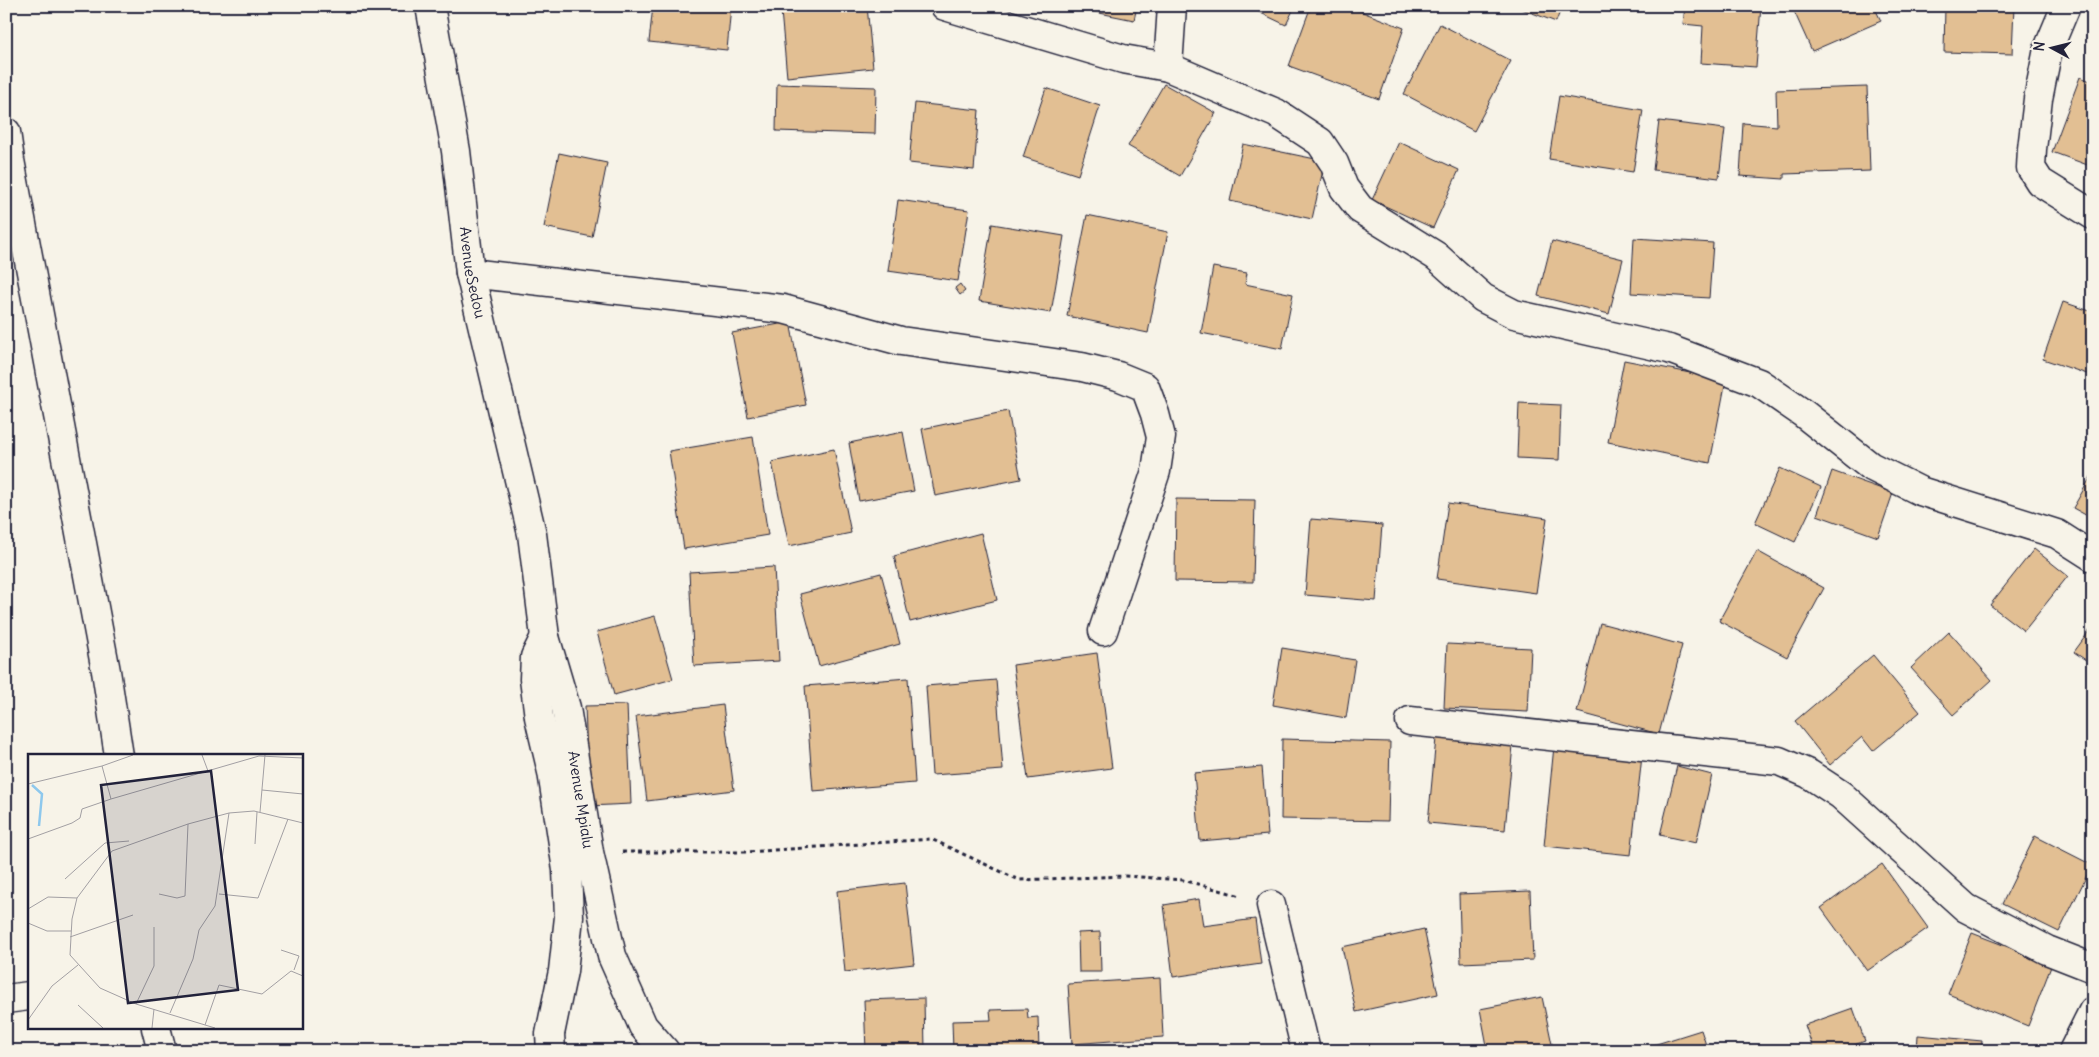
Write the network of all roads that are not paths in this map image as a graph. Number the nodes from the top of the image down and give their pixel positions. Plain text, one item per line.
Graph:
1 (430, 6) edge
2 (945, 6) edge
3 (1172, 6) edge
4 (2066, 6) edge
5 (1168, 67) junction
6 (6, 132) edge
7 (2093, 215) edge
8 (470, 273) junction
9 (532, 534) joint
10 (2093, 557) edge
11 (1103, 631) dead end
12 (546, 637) junction
13 (1410, 721) dead end
14 (119, 754) edge
15 (1271, 905) road end
16 (2093, 968) edge
17 (28, 996) edge
18 (6, 1000) edge
19 (2093, 1012) edge
20 (157, 1030) edge
21 (162, 1051) edge
22 (552, 1051) edge
23 (664, 1051) edge
24 (1306, 1051) edge
25 (2073, 1051) edge

1 - 8 street, AvenueSedou
2 - 5 street
3 - 5 street
4 - 7 street
5 - 10 street
6 - 14 street
8 - 9 street, AvenueSedou
8 - 11 street
9 - 12 street, Avenue Mpialu
12 - 22 street
12 - 23 street, Avenue Mpialu
13 - 16 street
15 - 24 street
17 - 18 street
19 - 25 street
20 - 21 street

